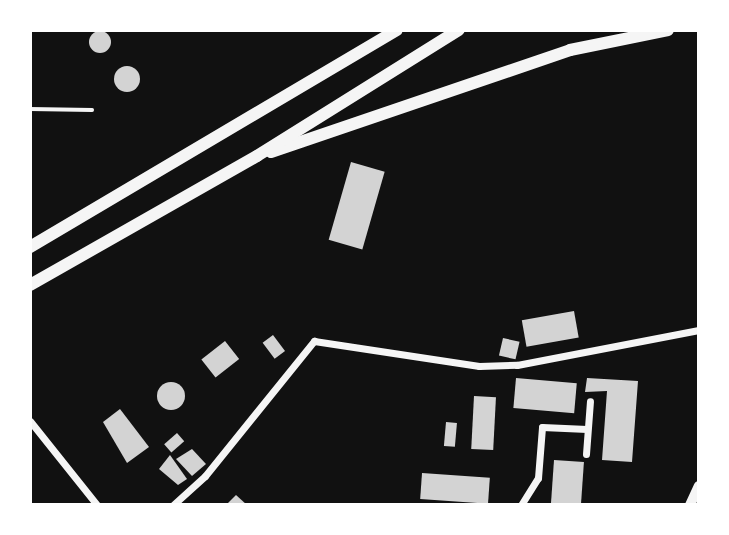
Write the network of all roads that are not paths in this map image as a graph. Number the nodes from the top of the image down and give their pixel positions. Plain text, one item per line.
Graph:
1 (390, 30) edge
2 (397, 30) edge
3 (459, 30) edge
4 (668, 30) edge
5 (380, 40) junction
6 (30, 108) edge
7 (92, 110) dead end
8 (257, 156) junction
9 (30, 247) edge
10 (30, 285) edge
11 (699, 330) edge
12 (590, 401) dead end
13 (30, 421) edge
14 (587, 429) junction
15 (586, 454) dead end
16 (699, 486) edge
17 (97, 505) edge
18 (173, 505) edge
19 (521, 505) edge
20 (690, 505) edge

1 - 5 highway
2 - 5 highway
3 - 8 highway
4 - 8 highway
5 - 9 highway
6 - 7 lane
8 - 10 highway
11 - 18 street
12 - 14 street
13 - 17 street
14 - 15 street
14 - 19 street
16 - 20 main road

